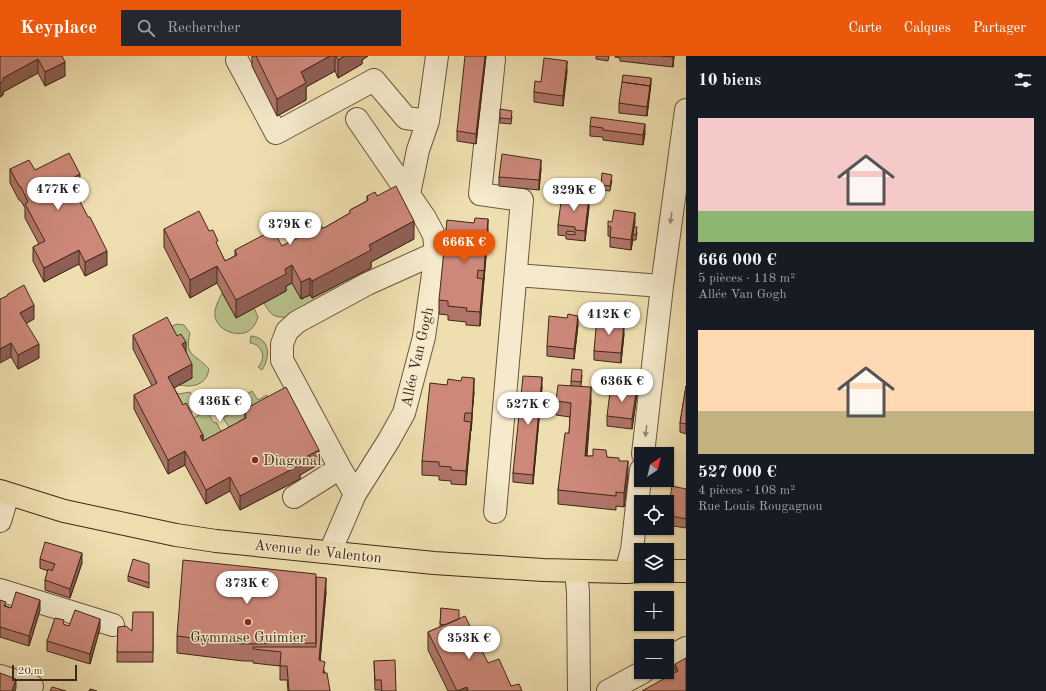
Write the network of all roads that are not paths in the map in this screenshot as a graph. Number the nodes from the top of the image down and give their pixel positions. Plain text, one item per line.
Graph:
1 (437, 56) edge
2 (494, 59) dead end
3 (237, 60) dead end
4 (686, 110) edge
5 (357, 119) dead end
6 (428, 121) junction
7 (409, 194) junction
8 (436, 253) junction
9 (516, 274) junction
10 (662, 286) junction
11 (644, 447) edge
12 (340, 468) junction
13 (639, 487) edge
14 (4, 493) edge
15 (355, 494) junction
16 (294, 497) dead end
17 (495, 512) dead end
18 (0, 520) edge
19 (330, 552) junction
20 (674, 570) edge
21 (576, 571) junction
22 (633, 571) edge
23 (686, 571) edge
24 (0, 590) edge
25 (113, 625) dead end
26 (686, 648) edge
27 (674, 655) edge
28 (0, 676) edge
29 (634, 677) edge
30 (32, 686) dead end
31 (579, 691) edge
32 (608, 691) edge

1 - 6 street
2 - 9 street
3 - 6 street
4 -> 10 street
5 - 7 street, Allée Van Gogh
6 - 7 street
7 - 8 street, Allée Van Gogh
8 - 12 street
8 - 15 street, Allée Van Gogh
9 - 10 street
9 - 17 street
10 -> 11 street
12 - 15 street
12 - 16 street
13 - 22 street
14 - 18 street
14 - 19 main road, Avenue de Valenton
15 - 19 street, Allée Van Gogh
19 - 21 main road, Avenue de Valenton
20 - 23 main road
21 - 22 main road, Avenue de Valenton
21 - 31 street
24 - 25 street
26 - 27 street
28 - 30 street
29 - 32 street

